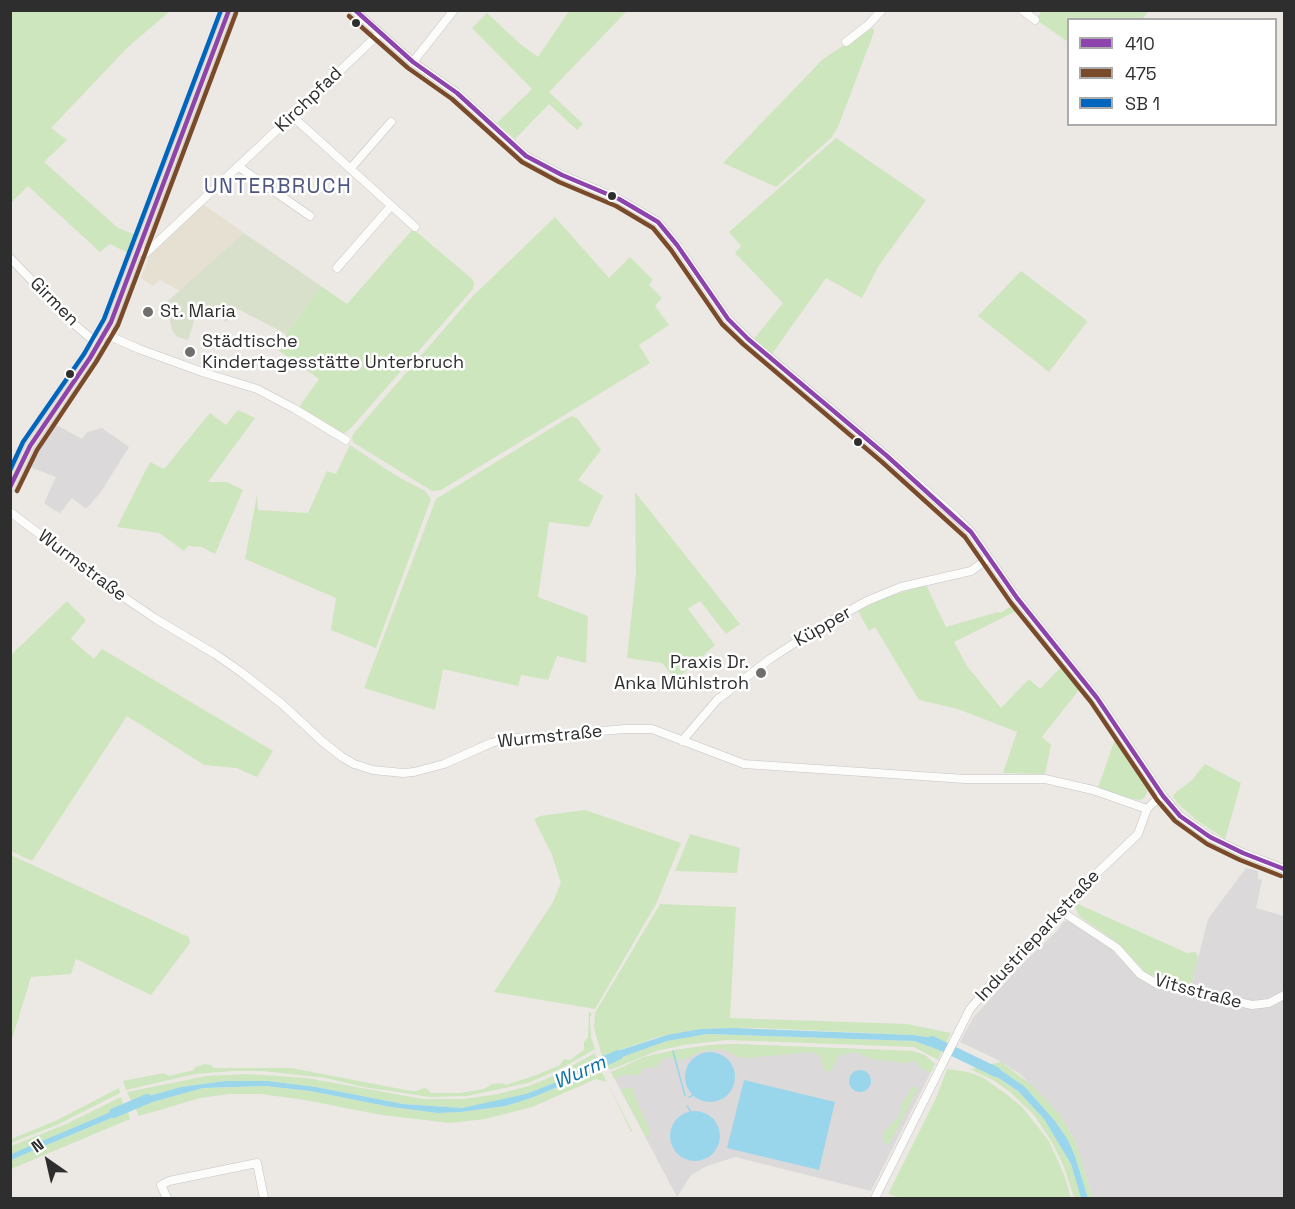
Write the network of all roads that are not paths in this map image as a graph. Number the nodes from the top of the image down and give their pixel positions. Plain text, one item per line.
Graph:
1 (229, 10) edge
2 (354, 10) edge
3 (454, 10) edge
4 (882, 10) edge
5 (1022, 10) edge
6 (1035, 20) dead end
7 (379, 34) junction
8 (846, 42) dead end
9 (413, 62) junction
10 (292, 116) junction
11 (391, 122) dead end
12 (238, 167) junction
13 (351, 168) junction
14 (391, 206) junction
15 (310, 216) dead end
16 (415, 227) dead end
17 (139, 251) junction
18 (10, 258) edge
19 (337, 268) dead end
20 (106, 332) junction
21 (100, 343) junction
22 (346, 440) dead end
23 (11, 484) edge
24 (10, 512) edge
25 (989, 558) junction
26 (682, 741) junction
27 (1163, 796) junction
28 (1147, 810) junction
29 (1284, 869) edge
30 (1060, 911) junction
31 (1284, 995) edge
32 (167, 1198) edge
33 (264, 1198) edge
34 (875, 1198) edge

1 - 17 main road
2 - 7 street
3 - 9 street
4 - 8 street
5 - 6 street
7 - 9 street
7 - 10 street, Kirchpfad
9 - 25 street
10 - 12 street, Kirchpfad
10 - 13 street
11 - 13 street
12 - 15 street
12 - 17 street, Kirchpfad
13 - 14 street
14 - 16 street
14 - 19 street
17 - 20 main road
18 - 21 street, Girmen
20 - 21 main road
20 - 22 street
21 - 23 main road
24 - 26 street, Wurmstraße
25 - 26 street, Küpper
25 - 27 street
26 - 28 street, Wurmstraße
27 - 28 street
27 - 29 street
28 - 30 street, Industrieparkstraße
30 - 31 street, Vitsstraße
30 - 34 street, Industrieparkstraße
32 - 33 street

